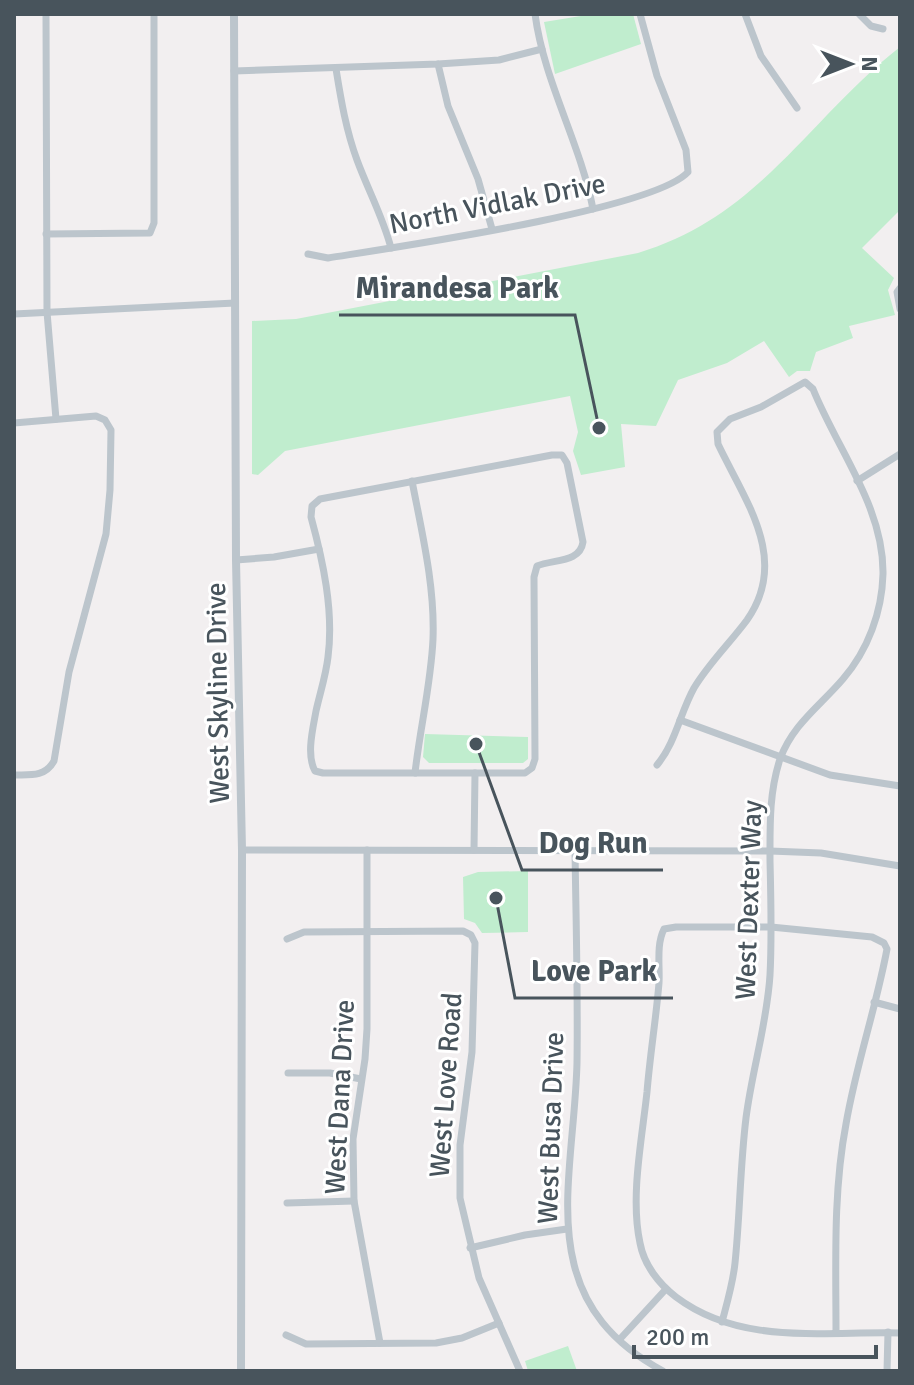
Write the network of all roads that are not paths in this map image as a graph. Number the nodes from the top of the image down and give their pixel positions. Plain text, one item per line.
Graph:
1 (46, 14) edge
2 (154, 14) edge
3 (234, 14) edge
4 (535, 14) edge
5 (640, 14) edge
6 (745, 14) edge
7 (859, 14) edge
8 (883, 29) dead end
9 (542, 49) junction
10 (438, 64) junction
11 (336, 69) junction
12 (234, 71) junction
13 (797, 108) dead end
14 (593, 209) junction
15 (492, 229) junction
16 (46, 234) junction
17 (391, 248) junction
18 (308, 254) dead end
19 (899, 290) edge
20 (235, 303) junction
21 (900, 309) edge
22 (47, 312) junction
23 (14, 314) edge
24 (56, 419) junction
25 (14, 423) edge
26 (900, 454) edge
27 (412, 481) junction
28 (857, 481) junction
29 (319, 549) junction
30 (236, 560) junction
31 (680, 720) junction
32 (781, 758) junction
33 (657, 765) dead end
34 (415, 773) junction
35 (475, 773) junction
36 (14, 775) edge
37 (900, 786) edge
38 (242, 850) junction
39 (367, 850) junction
40 (474, 850) junction
41 (575, 850) junction
42 (770, 851) junction
43 (900, 866) edge
44 (771, 927) junction
45 (367, 931) junction
46 (287, 939) dead end
47 (874, 1002) junction
48 (900, 1009) edge
49 (288, 1073) dead end
50 (361, 1079) junction
51 (354, 1201) junction
52 (287, 1203) dead end
53 (567, 1229) junction
54 (470, 1248) junction
55 (666, 1289) junction
56 (722, 1322) junction
57 (499, 1323) junction
58 (888, 1332) junction
59 (836, 1333) junction
60 (900, 1333) edge
61 (286, 1335) dead end
62 (620, 1339) junction
63 (380, 1343) junction
64 (241, 1371) edge
65 (520, 1371) edge
66 (663, 1371) edge
67 (887, 1371) edge

1 - 16 street
2 - 16 street
3 - 12 street, West Skyline Drive
4 - 9 street
5 - 14 street, North Vidlak Drive
6 - 13 street
7 - 8 street
9 - 10 street
9 - 14 street
10 - 11 street
10 - 15 street
11 - 12 street
11 - 17 street
12 - 20 street, West Skyline Drive
14 - 15 street, North Vidlak Drive
15 - 17 street, North Vidlak Drive
16 - 22 street
17 - 18 street, North Vidlak Drive
19 - 21 street
20 - 22 street
20 - 30 street, West Skyline Drive
22 - 23 street
22 - 24 street
24 - 25 street
24 - 36 street
26 - 28 street
27 - 29 street
27 - 34 street
27 - 35 street
28 - 31 street, West Dexter Way
28 - 32 street, West Dexter Way
29 - 30 street
29 - 34 street
30 - 38 street, West Skyline Drive
31 - 32 street
31 - 33 street
32 - 37 street
32 - 42 street, West Dexter Way
34 - 35 street
35 - 40 street
38 - 39 street
38 - 64 street, West Skyline Drive
39 - 40 street
39 - 45 street, West Dana Drive
40 - 41 street
41 - 42 street
41 - 53 street, West Busa Drive
42 - 43 street
42 - 44 street, West Dexter Way
44 - 47 street
44 - 55 street
44 - 56 street, West Dexter Way
45 - 46 street
45 - 50 street, West Dana Drive
45 - 54 street, West Love Road
47 - 48 street
47 - 59 street
49 - 50 street
50 - 51 street, West Dana Drive
51 - 52 street
51 - 63 street, West Dana Drive
53 - 54 street
53 - 62 street, West Busa Drive
54 - 57 street, West Love Road
55 - 56 street
55 - 62 street
56 - 59 street
57 - 63 street
57 - 65 street, West Love Road
58 - 59 street
58 - 60 street
58 - 67 street
61 - 63 street
62 - 66 street, West Busa Drive

